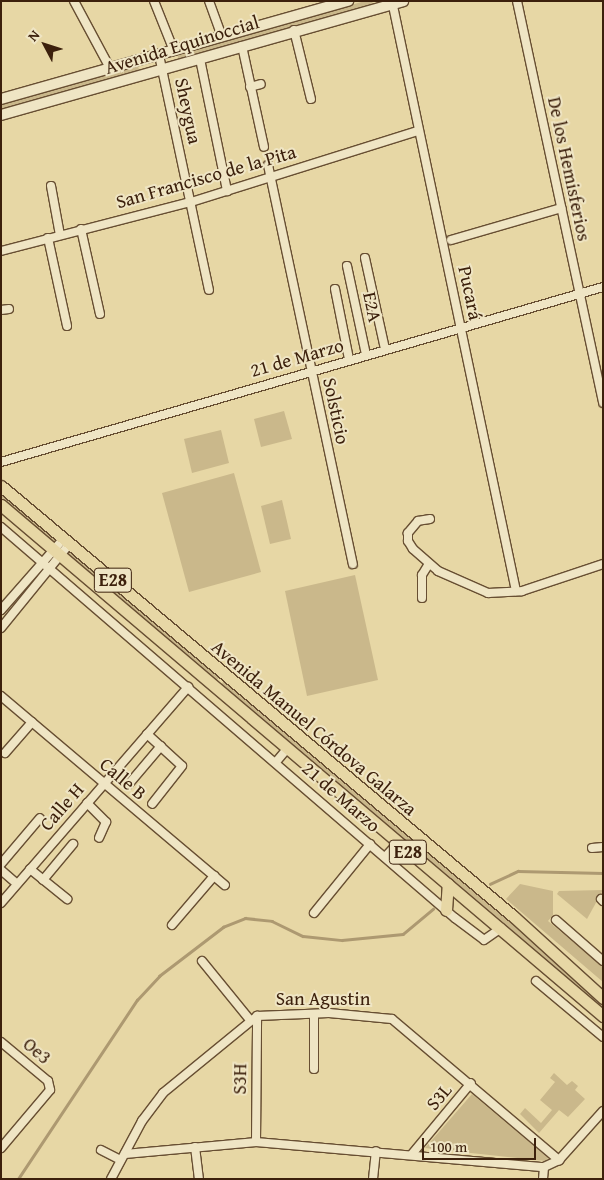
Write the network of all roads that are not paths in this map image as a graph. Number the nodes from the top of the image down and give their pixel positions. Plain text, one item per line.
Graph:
1 (74, 1) edge
2 (154, 1) edge
3 (209, 1) edge
4 (348, 1) edge
5 (516, 1) edge
6 (396, 2) edge
7 (294, 30) junction
8 (222, 37) junction
9 (242, 46) junction
10 (174, 51) junction
11 (159, 55) junction
12 (200, 59) junction
13 (110, 68) junction
14 (162, 70) junction
15 (261, 84) dead end
16 (250, 87) junction
17 (1, 99) edge
18 (311, 99) dead end
19 (1, 115) edge
20 (418, 131) junction
21 (264, 147) dead end
22 (268, 165) dead end
23 (271, 177) junction
24 (51, 186) dead end
25 (228, 191) junction
26 (191, 202) junction
27 (561, 208) junction
28 (81, 229) junction
29 (60, 235) junction
30 (48, 238) junction
31 (451, 240) dead end
32 (1, 251) edge
33 (365, 258) dead end
34 (347, 266) dead end
35 (603, 287) edge
36 (335, 289) dead end
37 (209, 290) dead end
38 (580, 293) junction
39 (100, 314) dead end
40 (66, 326) dead end
41 (461, 327) junction
42 (385, 349) junction
43 (366, 354) junction
44 (349, 360) junction
45 (310, 371) junction
46 (603, 403) edge
47 (1, 462) edge
48 (1, 486) edge
49 (1, 505) edge
50 (430, 519) dead end
51 (1, 527) edge
52 (67, 541) junction
53 (57, 553) junction
54 (41, 561) junction
55 (353, 564) dead end
56 (430, 564) junction
57 (603, 564) edge
58 (50, 569) junction
59 (516, 591) junction
60 (422, 598) dead end
61 (1, 610) edge
62 (10, 618) junction
63 (1, 628) edge
64 (225, 674) junction
65 (188, 686) junction
66 (215, 686) junction
67 (1, 696) edge
68 (32, 722) junction
69 (147, 734) junction
70 (161, 746) junction
71 (287, 749) junction
72 (5, 753) dead end
73 (276, 762) junction
74 (104, 784) junction
75 (128, 785) dead end
76 (87, 802) junction
77 (152, 804) dead end
78 (40, 818) dead end
79 (99, 838) dead end
80 (398, 843) junction
81 (73, 844) dead end
82 (370, 844) junction
83 (592, 848) dead end
84 (603, 848) edge
85 (385, 857) junction
86 (1, 864) edge
87 (30, 869) junction
88 (1, 870) edge
89 (214, 876) junction
90 (43, 880) junction
91 (17, 884) junction
92 (448, 884) junction
93 (225, 886) dead end
94 (67, 899) dead end
95 (1, 903) edge
96 (446, 910) junction
97 (314, 913) dead end
98 (556, 920) dead end
99 (172, 925) dead end
100 (501, 928) junction
101 (603, 961) edge
102 (202, 962) dead end
103 (536, 981) dead end
104 (603, 998) edge
105 (314, 1014) junction
106 (603, 1016) edge
107 (254, 1019) junction
108 (603, 1037) edge
109 (1, 1042) edge
110 (314, 1069) dead end
111 (471, 1083) junction
112 (603, 1111) edge
113 (256, 1142) junction
114 (194, 1147) junction
115 (1, 1148) edge
116 (101, 1150) dead end
117 (376, 1151) junction
118 (412, 1154) junction
119 (123, 1157) junction
120 (559, 1160) junction
121 (544, 1167) junction
122 (111, 1179) edge
123 (199, 1179) edge
124 (373, 1179) edge
125 (543, 1179) edge

1 - 13 street
2 - 10 street
3 - 8 street
4 - 8 main road, Avenida Equinoccial
5 - 27 street, De los Hemisferios
6 - 7 main road, Avenida Equinoccial
6 - 20 street, Pucará
7 - 9 main road, Avenida Equinoccial
7 - 18 street
8 - 10 main road, Avenida Equinoccial
9 - 12 main road, Avenida Equinoccial
9 - 16 street
10 - 11 main road, Avenida Equinoccial
11 - 13 main road, Avenida Equinoccial
11 - 14 street, Sheygua
12 - 14 main road, Avenida Equinoccial
12 - 25 street
13 - 17 main road, Avenida Equinoccial
14 - 19 main road, Avenida Equinoccial
14 - 26 street, Sheygua
15 - 16 street
16 - 21 street
20 - 23 street, San Francisco de la Pita
20 - 41 street, Pucará
22 - 23 street, Solsticio
23 - 25 street, San Francisco de la Pita
23 - 45 street, Solsticio
24 - 29 street
25 - 26 street, San Francisco de la Pita
26 - 28 street, San Francisco de la Pita
26 - 37 street, Sheygua
27 - 31 street
27 - 38 street, De los Hemisferios
28 - 29 street, San Francisco de la Pita
28 - 39 street
29 - 30 street, San Francisco de la Pita
30 - 32 street, San Francisco de la Pita
30 - 40 street
33 - 42 street
34 - 43 street, E2A
35 - 38 street, 21 de Marzo
36 - 44 street
38 - 41 street, 21 de Marzo
38 - 46 street, De los Hemisferios
41 - 42 street, 21 de Marzo
41 - 59 street, Pucará
42 - 43 street, 21 de Marzo
43 - 44 street, 21 de Marzo
44 - 45 street, 21 de Marzo
45 - 47 street, 21 de Marzo
45 - 55 street, Solsticio
48 - 52 main road, Avenida Manuel Córdova Galarza / E28
49 - 53 main road, Avenida Manuel Córdova Galarza / E28
50 - 56 street
51 - 54 street, 21 de Marzo
52 - 53 street
52 - 64 main road, Avenida Manuel Córdova Galarza / E28
53 - 54 street
53 - 58 street
53 - 66 main road, Avenida Manuel Córdova Galarza / E28
54 - 58 street, 21 de Marzo
54 - 61 street
56 - 59 street
56 - 60 street
57 - 59 street
58 - 62 street
58 - 65 street, 21 de Marzo
61 - 62 street
62 - 63 street
64 - 66 main road
64 - 104 main road, Avenida Manuel Córdova Galarza / E28
65 - 69 street, Calle H
65 - 73 street, 21 de Marzo
66 - 71 main road, Avenida Manuel Córdova Galarza / E28
67 - 68 street, Calle B
68 - 72 street
68 - 74 street, Calle B
69 - 70 street
69 - 74 street, Calle H
70 - 75 street
70 - 77 street
71 - 73 street, 21 de Marzo
71 - 80 main road, Avenida Manuel Córdova Galarza / E28
73 - 82 street, 21 de Marzo
74 - 76 street, Calle H
74 - 89 street, Calle B
76 - 79 street
76 - 87 street, Calle H
78 - 86 street
80 - 85 street, 21 de Marzo
80 - 92 main road, Avenida Manuel Córdova Galarza / E28
81 - 90 street
82 - 85 street, 21 de Marzo
82 - 97 street
83 - 84 street
85 - 96 street, 21 de Marzo
87 - 90 street
87 - 91 street, Calle H
88 - 91 street
89 - 93 street, Calle B
89 - 99 street
90 - 94 street
91 - 95 street, Calle H
92 - 96 main road
92 - 100 main road, Avenida Manuel Córdova Galarza / E28
96 - 100 street, 21 de Marzo
98 - 101 street
100 - 106 main road, Avenida Manuel Córdova Galarza / E28
102 - 107 street
103 - 108 street
105 - 107 street, San Agustin
105 - 110 street
105 - 111 street, San Agustin
107 - 113 street, S3H
107 - 119 street, San Agustin
109 - 115 street, Oe3
111 - 118 street, S3L
111 - 120 street, San Agustin
112 - 120 street
113 - 114 street
113 - 117 street
114 - 119 street
114 - 123 street
116 - 119 street
117 - 118 street
117 - 124 street
118 - 121 street
119 - 122 street, San Agustin
120 - 121 street
121 - 125 street

